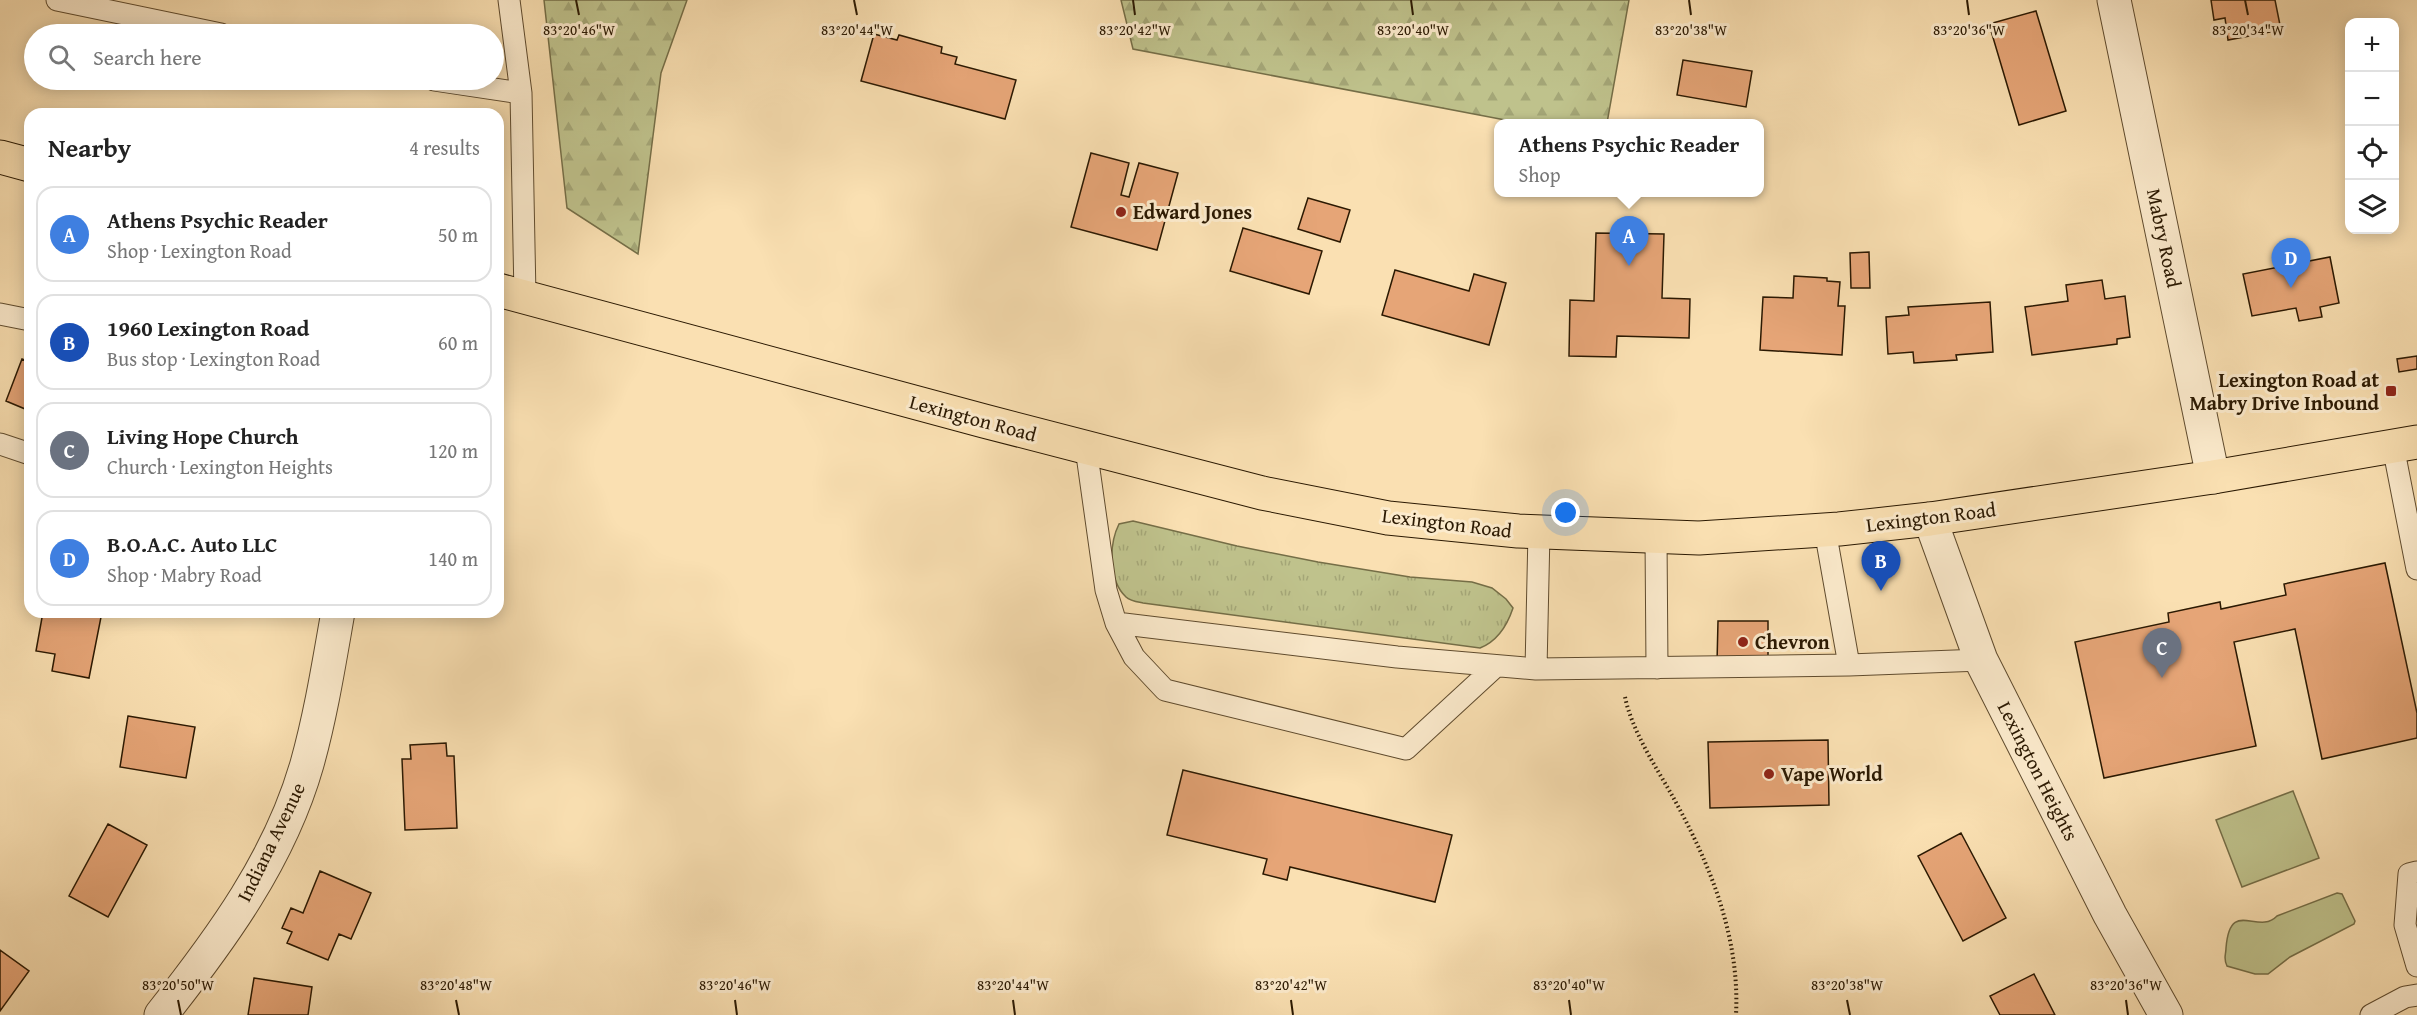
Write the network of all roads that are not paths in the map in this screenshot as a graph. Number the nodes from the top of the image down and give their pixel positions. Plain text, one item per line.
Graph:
1 (57, 0) edge
2 (509, 0) edge
3 (2114, 0) edge
4 (173, 24) edge
5 (501, 90) edge
6 (521, 93) junction
7 (0, 156) edge
8 (24, 163) edge
9 (512, 293) edge
10 (0, 314) edge
11 (24, 319) edge
12 (0, 444) edge
13 (2405, 444) edge
14 (1086, 448) junction
15 (24, 452) edge
16 (2212, 477) junction
17 (1930, 519) junction
18 (1825, 530) junction
19 (1539, 532) junction
20 (1656, 538) junction
21 (2417, 569) edge
22 (337, 618) edge
23 (1116, 623) junction
24 (1981, 660) junction
25 (1849, 665) junction
26 (1494, 667) junction
27 (1657, 668) junction
28 (1536, 669) junction
29 (2413, 873) edge
30 (2417, 966) edge
31 (2417, 995) edge
32 (161, 1015) edge
33 (2166, 1015) edge
34 (2371, 1015) edge

1 - 4 lane
2 - 6 lane
3 - 16 street, Mabry Road
5 - 6 lane
6 - 9 lane
7 - 8 highway
9 - 14 highway, Lexington Road
10 - 11 lane
12 - 15 lane
13 - 16 highway, Lexington Road
13 - 21 lane
14 - 19 highway, Lexington Road
14 - 23 lane
16 - 17 highway, Lexington Road
17 - 18 highway, Lexington Road
17 - 24 street, Lexington Heights
18 - 20 highway, Lexington Road
18 - 25 lane
19 - 20 highway, Lexington Road
19 - 28 lane
20 - 27 lane
22 - 32 street, Indiana Avenue
23 - 26 lane
23 - 26 lane
24 - 25 lane
24 - 33 street, Lexington Heights
25 - 27 lane
26 - 28 lane
27 - 28 lane
29 - 30 lane
31 - 34 lane

